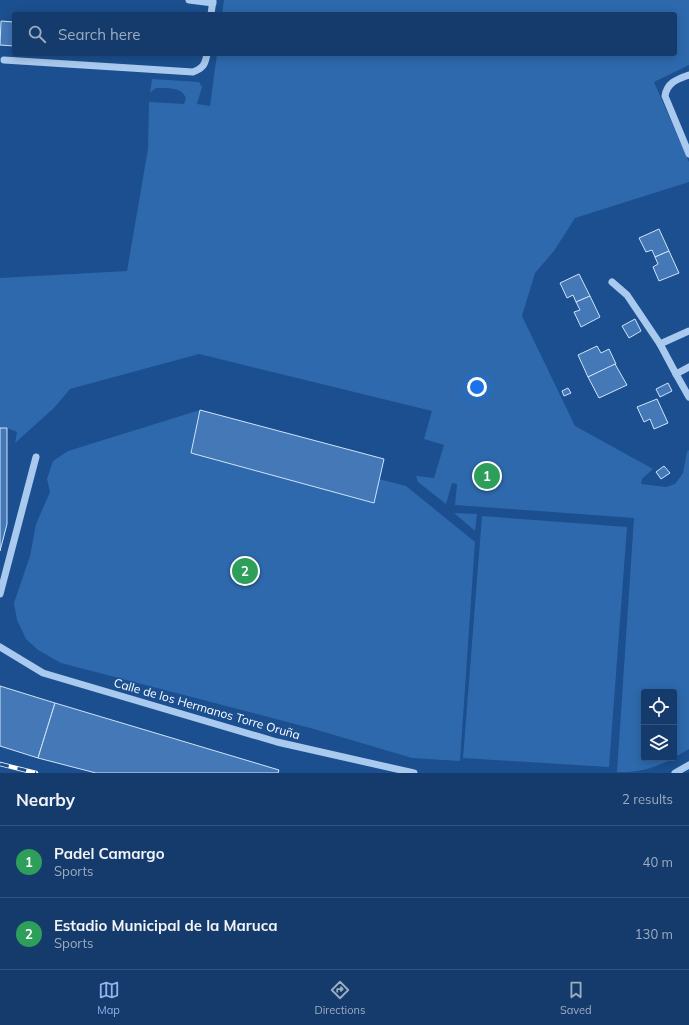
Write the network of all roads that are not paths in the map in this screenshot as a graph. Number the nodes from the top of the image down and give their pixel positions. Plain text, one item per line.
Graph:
1 (189, 0) edge
2 (213, 1) edge
3 (212, 12) edge
4 (207, 56) edge
5 (4, 60) dead end
6 (689, 74) edge
7 (689, 154) edge
8 (612, 282) dead end
9 (689, 331) edge
10 (660, 344) junction
11 (689, 367) edge
12 (676, 374) junction
13 (689, 397) edge
14 (36, 457) dead end
15 (0, 594) edge
16 (0, 647) edge
17 (689, 765) edge
18 (414, 773) edge
19 (675, 773) edge

1 - 2 street
2 - 3 street
4 - 5 street
6 - 7 street
8 - 10 street
9 - 10 street
10 - 12 street
11 - 12 street
12 - 13 street
14 - 15 street
16 - 18 street, Calle de los Hermanos Torre Oruña
17 - 19 street

